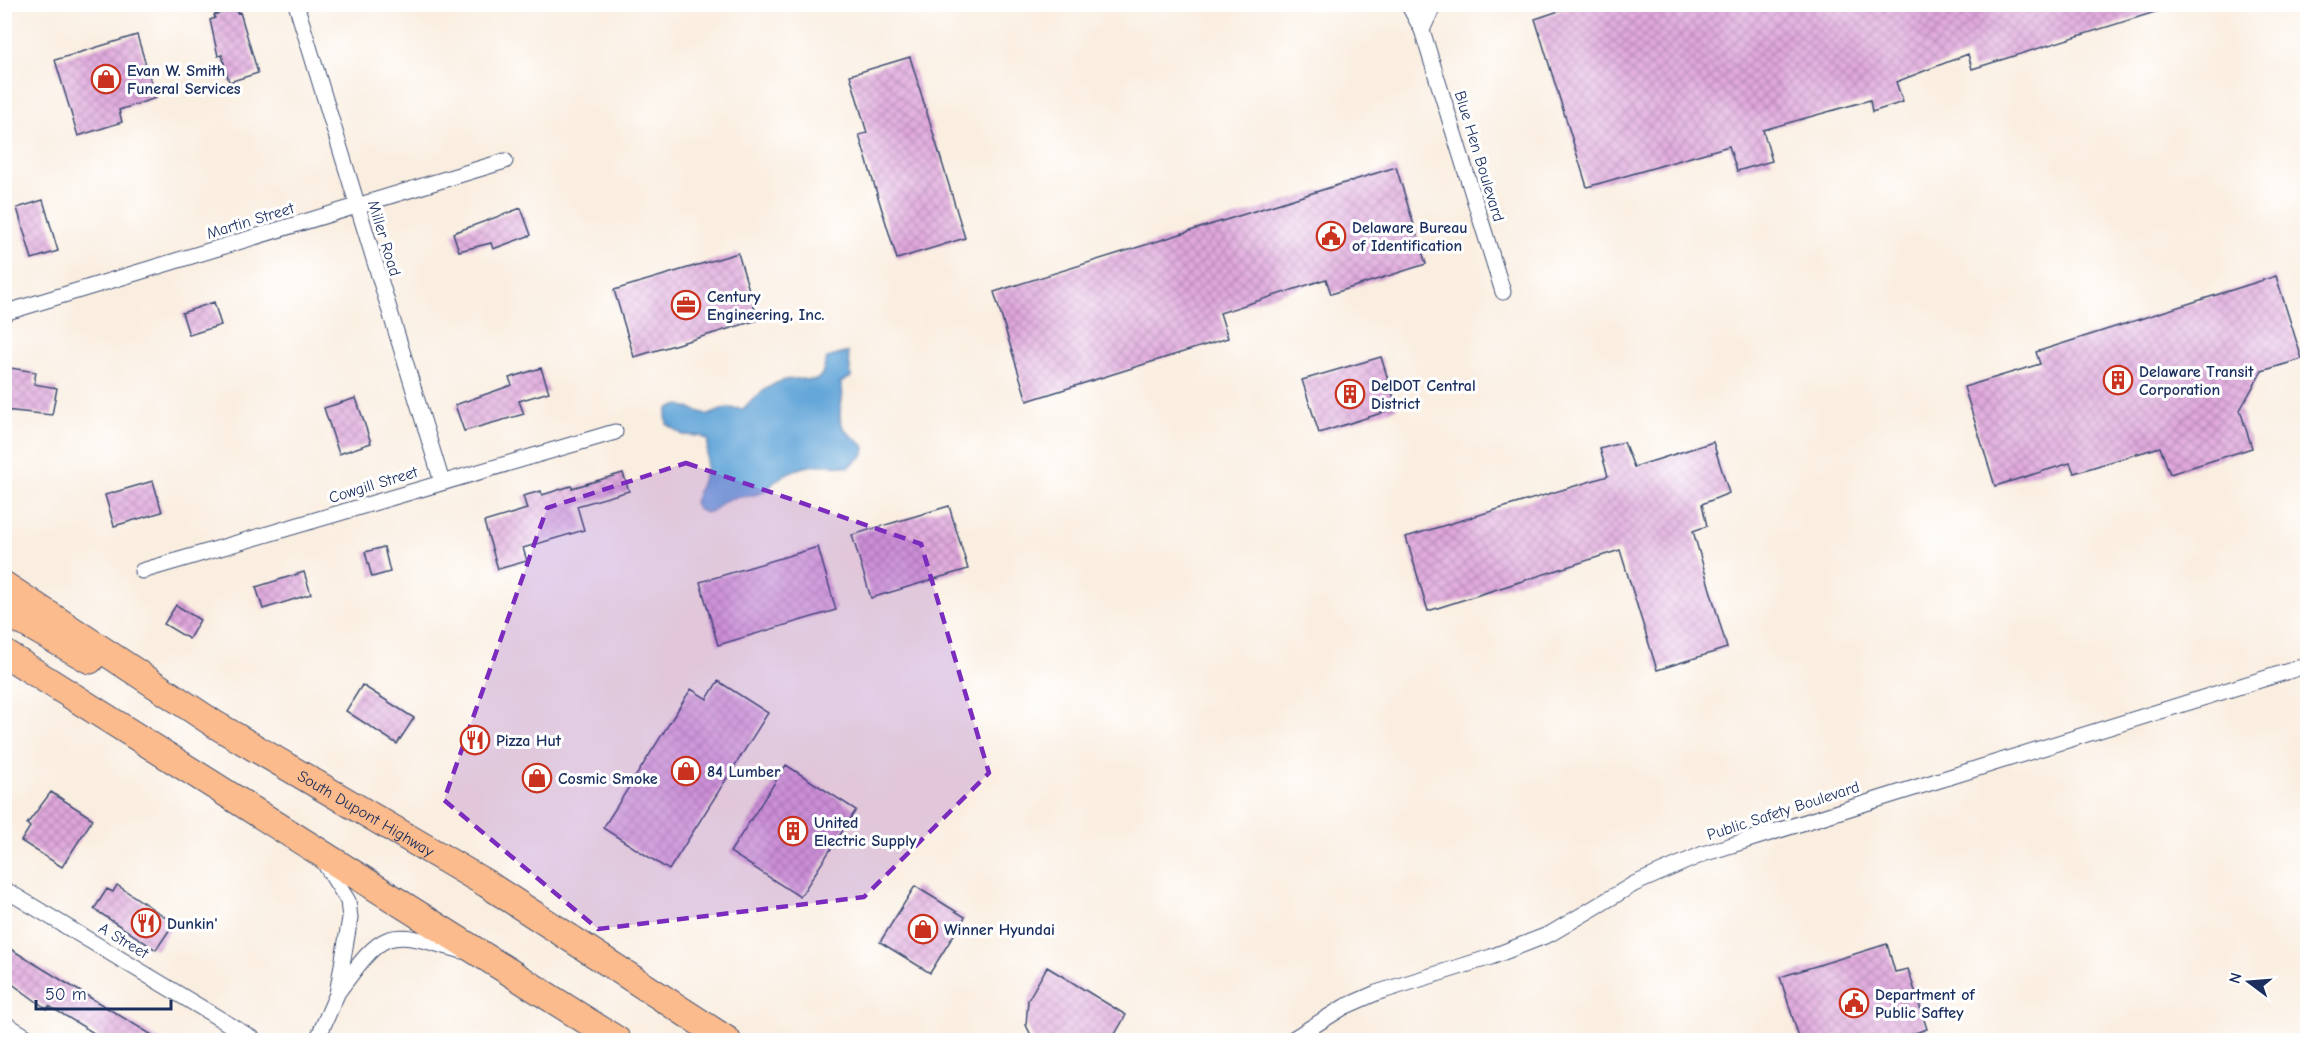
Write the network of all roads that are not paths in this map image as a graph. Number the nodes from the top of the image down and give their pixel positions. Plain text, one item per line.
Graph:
1 (296, 4) edge
2 (1408, 4) edge
3 (1434, 4) edge
4 (1422, 30) junction
5 (505, 161) dead end
6 (356, 206) junction
7 (1503, 292) dead end
8 (4, 313) edge
9 (615, 432) dead end
10 (442, 482) junction
11 (142, 571) dead end
12 (4, 585) edge
13 (4, 611) edge
14 (4, 653) edge
15 (2307, 665) edge
16 (216, 725) junction
17 (316, 850) junction
18 (4, 889) edge
19 (487, 958) junction
20 (337, 994) junction
21 (4, 1023) edge
22 (32, 1041) edge
23 (255, 1041) edge
24 (317, 1041) edge
25 (617, 1041) edge
26 (727, 1041) edge
27 (1291, 1041) edge

1 - 6 street, Miller Road
2 - 4 street, Blue Hen Boulevard
3 - 4 street
4 - 7 street, Blue Hen Boulevard
5 - 6 street, Martin Street
6 - 8 street, Martin Street
6 - 10 street, Miller Road
9 - 10 street, Cowgill Street
10 - 11 street, Cowgill Street
12 - 16 highway, South Dupont Highway
13 - 16 highway
14 - 17 highway
15 - 27 street, Public Safety Boulevard
16 - 26 highway, South Dupont Highway
17 - 19 highway
17 - 20 street
18 - 23 street, A Street
19 - 20 street
19 - 25 highway
20 - 24 street
21 - 22 street

